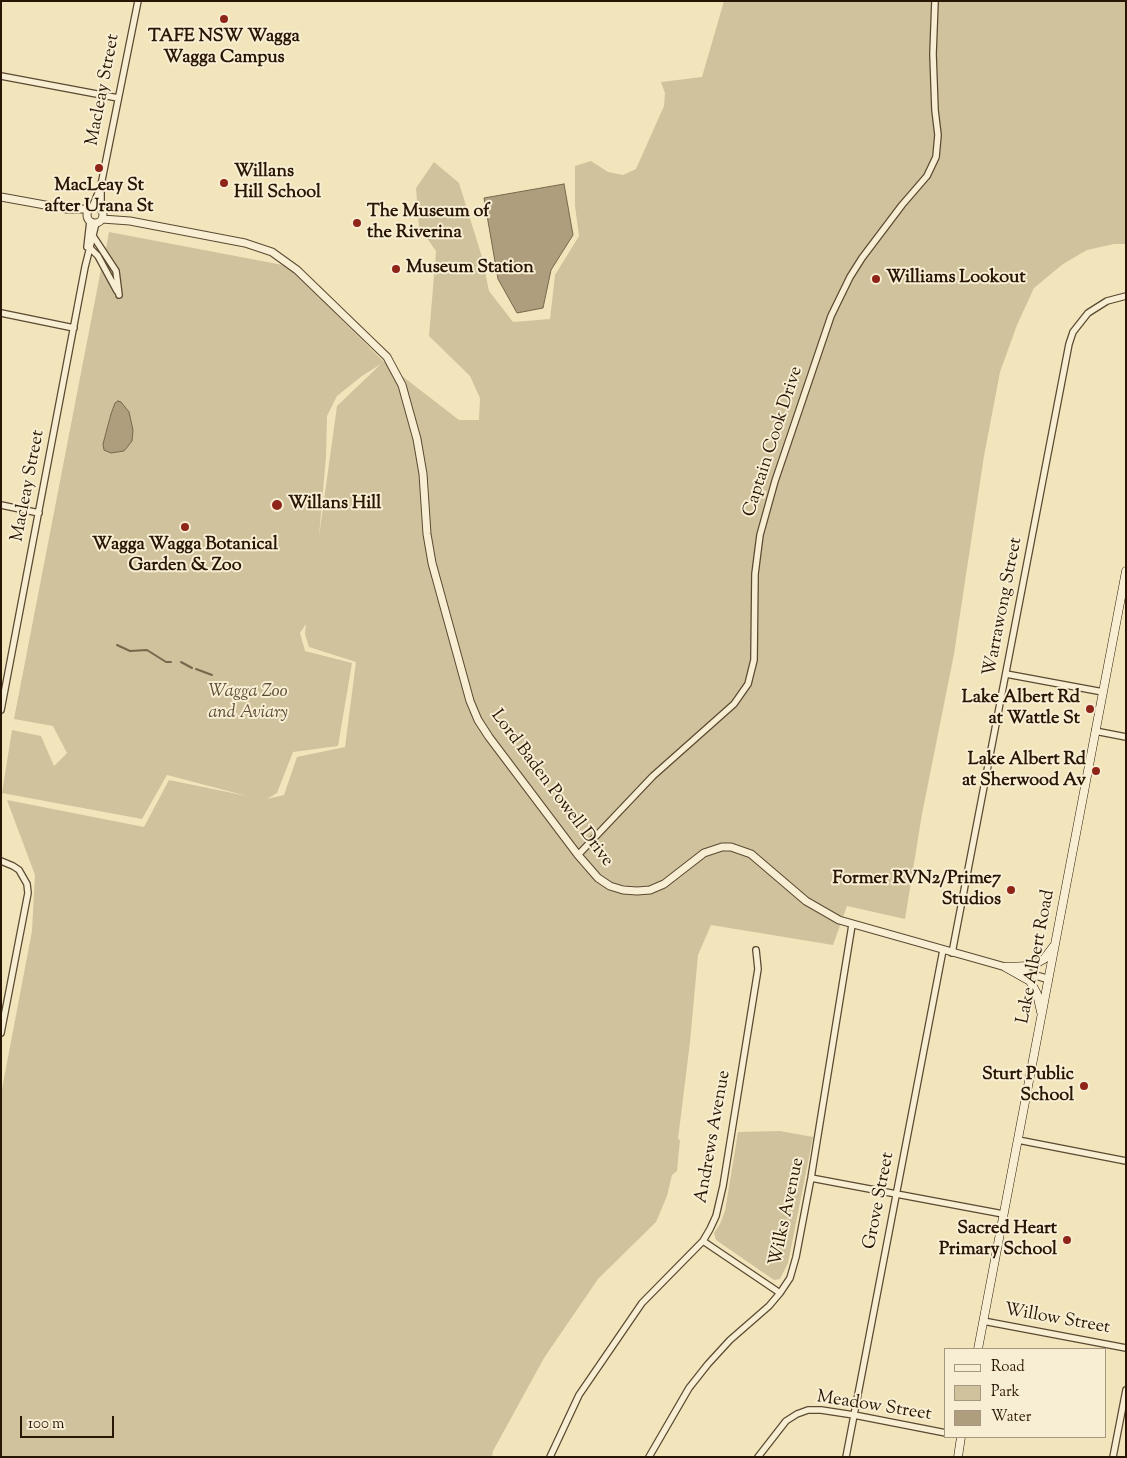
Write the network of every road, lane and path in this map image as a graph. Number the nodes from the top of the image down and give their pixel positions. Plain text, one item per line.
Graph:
1 (138, 1) edge
2 (935, 1) edge
3 (1, 76) edge
4 (118, 98) junction
5 (101, 185) junction
6 (1, 197) edge
7 (91, 208) junction
8 (67, 209) junction
9 (101, 209) junction
10 (94, 220) junction
11 (130, 221) junction
12 (93, 236) junction
13 (90, 248) junction
14 (85, 267) junction
15 (1126, 296) edge
16 (1, 313) edge
17 (74, 328) junction
18 (1, 505) edge
19 (39, 513) junction
20 (1126, 571) edge
21 (1006, 674) junction
22 (3, 692) edge
23 (1103, 692) junction
24 (1, 710) edge
25 (1095, 731) junction
26 (1126, 737) edge
27 (578, 855) junction
28 (1, 861) edge
29 (852, 925) junction
30 (1054, 945) junction
31 (756, 950) dead end
32 (943, 950) junction
33 (952, 952) junction
34 (1005, 967) junction
35 (1048, 979) junction
36 (1042, 1017) junction
37 (1, 1033) edge
38 (1018, 1140) junction
39 (1126, 1161) edge
40 (811, 1178) junction
41 (896, 1194) junction
42 (1003, 1214) junction
43 (703, 1241) junction
44 (780, 1293) junction
45 (983, 1321) junction
46 (978, 1348) edge
47 (1126, 1348) edge
48 (1126, 1390) edge
49 (854, 1415) junction
50 (944, 1433) edge
51 (961, 1438) edge
52 (550, 1457) edge
53 (649, 1457) edge
54 (758, 1457) edge
55 (846, 1457) edge
56 (958, 1457) edge
57 (1113, 1457) edge

1 - 4 street, Macleay Street
2 - 27 street, Captain Cook Drive
3 - 4 street
4 - 5 street, Macleay Street
5 - 7 street, Macleay Street
5 - 9 street, Macleay Street
6 - 8 street
7 - 8 street, Lord Baden Powell Drive
7 - 9 street, Lord Baden Powell Drive
7 - 10 street
8 - 10 street, Lord Baden Powell Drive
9 - 10 street
9 - 11 street, Lord Baden Powell Drive
10 - 11 street, Lord Baden Powell Drive
10 - 12 street, Macleay Street
10 - 14 street, Macleay Street
11 - 27 street, Lord Baden Powell Drive
12 - 13 street, Macleay Street
12 - 13 street
13 - 14 street, Macleay Street
14 - 17 street, Macleay Street
15 - 21 street, Warrawong Street
16 - 17 street
17 - 19 street, Macleay Street
18 - 19 street
19 - 22 street, Macleay Street
20 - 23 main road, Lake Albert Road
21 - 23 street
21 - 33 street, Warrawong Street
22 - 24 street, Macleay Street
23 - 25 main road, Lake Albert Road
25 - 26 street
25 - 30 main road, Lake Albert Road
27 - 29 street, Lord Baden Powell Drive
28 - 37 street
29 - 32 street, Lord Baden Powell Drive
29 - 40 street, Wilks Avenue
30 - 34 main road
30 - 35 main road, Lake Albert Road
31 - 43 street, Andrews Avenue
32 - 33 street, Lord Baden Powell Drive
32 - 41 street, Grove Street
33 - 34 street, Lord Baden Powell Drive
34 - 35 street, Lord Baden Powell Drive
34 - 36 main road
35 - 36 main road, Lake Albert Road
36 - 38 main road, Lake Albert Road
38 - 39 street
38 - 42 main road, Lake Albert Road
40 - 41 street
40 - 44 street, Wilks Avenue
41 - 42 street
41 - 49 street, Grove Street
42 - 45 main road, Lake Albert Road
43 - 44 street
43 - 52 street, Andrews Avenue
44 - 53 street, Wilks Avenue
45 - 46 main road, Lake Albert Road
45 - 47 street, Willow Street
48 - 57 street
49 - 50 street, Meadow Street
49 - 54 street, Meadow Street
49 - 55 street, Grove Street
51 - 56 main road

